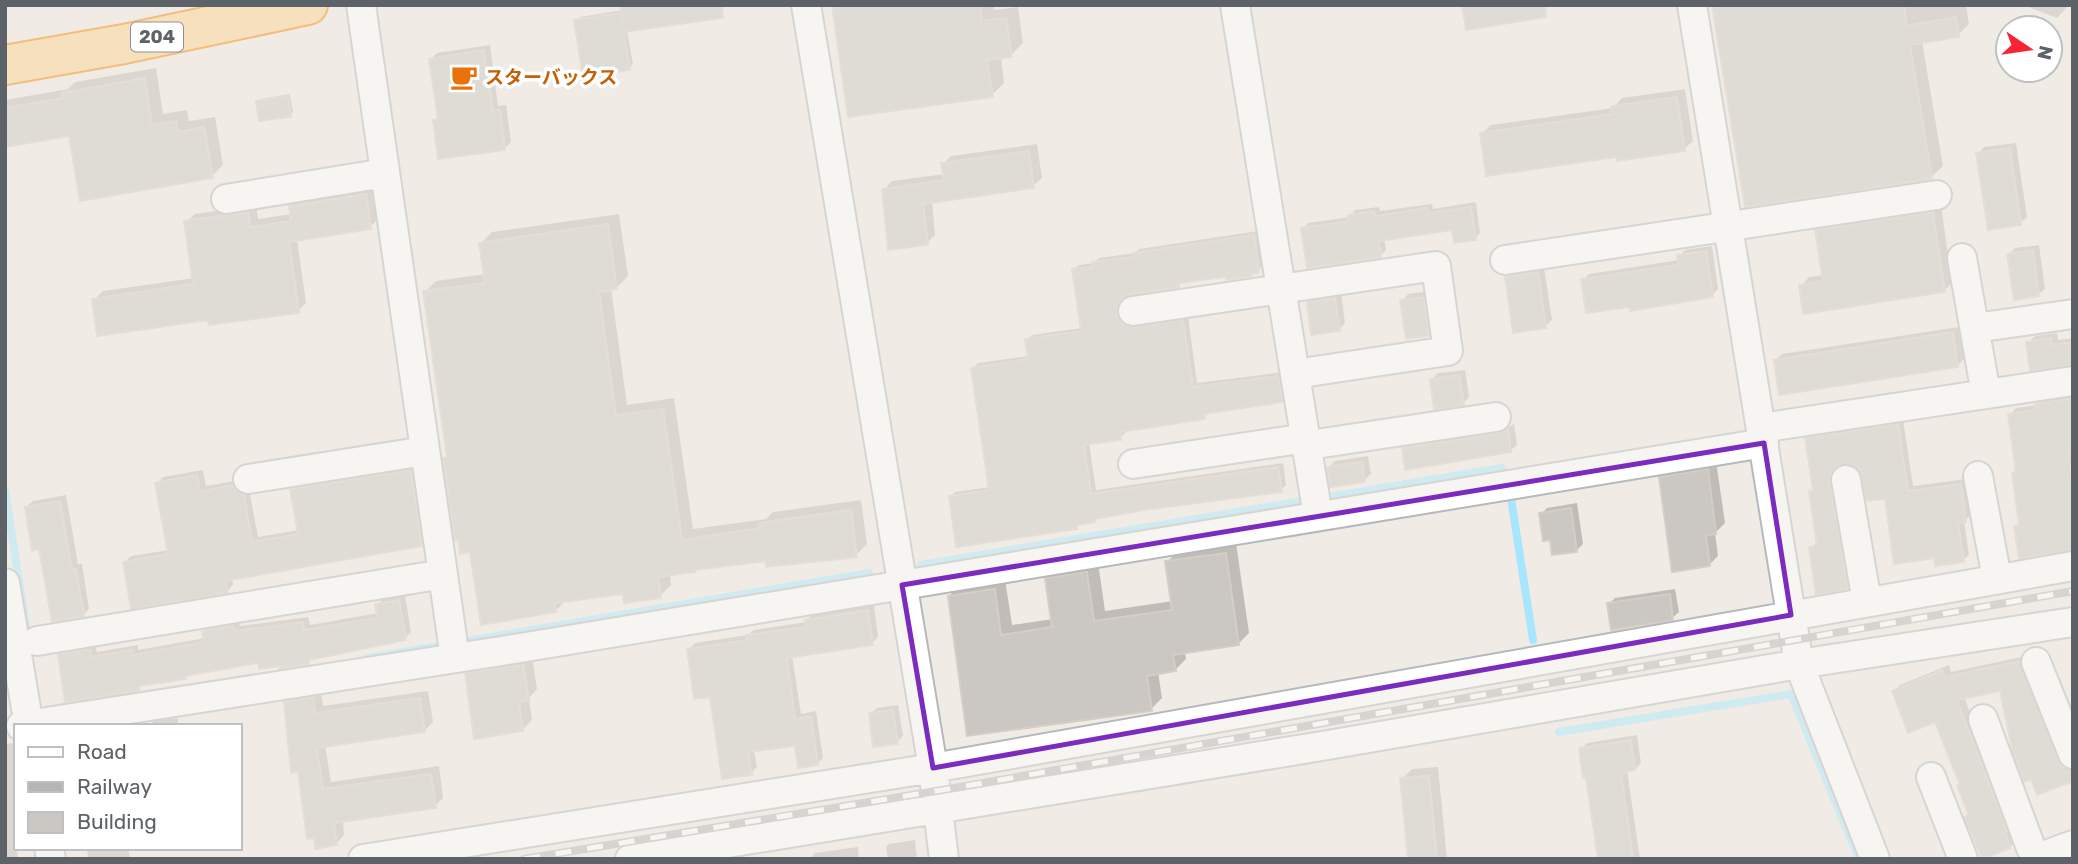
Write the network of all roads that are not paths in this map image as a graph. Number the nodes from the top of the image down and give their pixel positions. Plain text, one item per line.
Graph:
1 (308, 5) edge
2 (361, 5) edge
3 (806, 5) edge
4 (1235, 5) edge
5 (1692, 5) edge
6 (5, 65) edge
7 (385, 173) junction
8 (1937, 195) dead end
9 (226, 199) dead end
10 (1728, 226) junction
11 (1962, 258) dead end
12 (1505, 260) dead end
13 (1281, 289) junction
14 (1133, 311) dead end
15 (2073, 314) edge
16 (1975, 328) junction
17 (1294, 374) junction
18 (2073, 381) edge
19 (1986, 394) junction
20 (1496, 417) dead end
21 (1763, 435) junction
22 (1305, 442) junction
23 (425, 451) junction
24 (1133, 464) dead end
25 (1978, 476) dead end
26 (248, 479) dead end
27 (1846, 480) dead end
28 (1315, 504) junction
29 (2073, 566) edge
30 (443, 574) junction
31 (1997, 579) junction
32 (5, 583) edge
33 (902, 585) junction
34 (1867, 602) junction
35 (1791, 615) junction
36 (2073, 622) edge
37 (37, 641) dead end
38 (454, 647) junction
39 (2036, 662) dead end
40 (1799, 664) junction
41 (1983, 719) dead end
42 (20, 724) edge
43 (31, 724) edge
44 (2073, 754) edge
45 (933, 768) junction
46 (1931, 777) dead end
47 (938, 807) junction
48 (2073, 845) edge
49 (645, 858) edge
50 (2037, 858) edge
51 (363, 859) edge
52 (944, 859) edge
53 (1875, 859) edge
54 (1963, 859) edge

1 - 6 highway, 204
2 - 7 street
3 - 33 street
4 - 13 street
5 - 10 street
7 - 9 street
7 - 23 street
8 - 10 street
10 - 12 street
10 - 21 street
11 - 16 street
13 - 14 street
13 - 17 street
13 - 17 street
15 - 16 street
16 - 19 street
17 - 22 street
18 - 19 street
19 - 21 street
20 - 22 street
21 - 28 street
21 - 35 street
22 - 24 street
22 - 28 street
23 - 26 street
23 - 30 street
25 - 31 street
27 - 34 street
28 - 33 street
29 - 31 street
30 - 37 street
30 - 38 street
31 - 34 street
32 - 42 street
33 - 38 street
33 - 45 street
34 - 35 street
35 - 40 street
35 - 45 street
36 - 40 street
38 - 43 street
39 - 44 street
40 - 47 street
40 - 53 street
41 - 50 street
45 - 47 street
45 - 51 street
46 - 54 street
47 - 49 street
47 - 52 street
48 - 50 street

